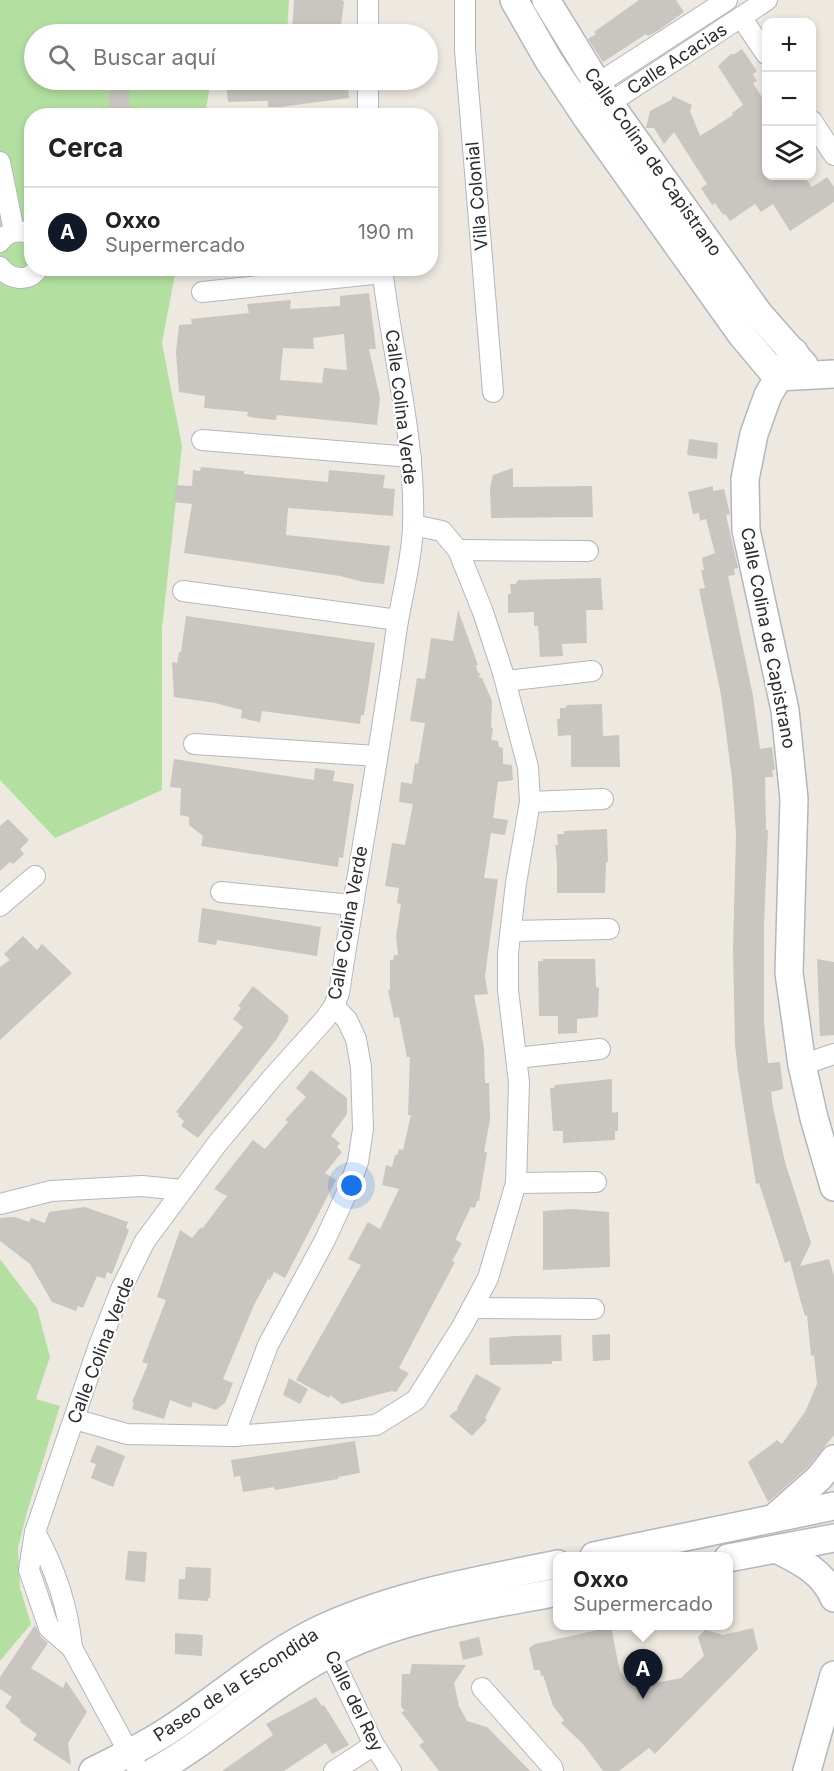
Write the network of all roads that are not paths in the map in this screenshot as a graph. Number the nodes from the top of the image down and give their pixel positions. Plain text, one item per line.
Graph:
1 (368, 0) edge
2 (465, 0) edge
3 (514, 0) edge
4 (546, 0) edge
5 (727, 0) edge
6 (767, 0) edge
7 (741, 17) junction
8 (368, 24) edge
9 (762, 48) edge
10 (368, 90) edge
11 (592, 101) junction
12 (368, 108) edge
13 (815, 126) edge
14 (834, 155) edge
15 (0, 162) edge
16 (15, 236) edge
17 (2, 274) edge
18 (28, 276) edge
19 (340, 276) edge
20 (384, 276) edge
21 (202, 292) dead end
22 (794, 352) junction
23 (823, 374) edge
24 (777, 377) junction
25 (493, 392) dead end
26 (202, 441) dead end
27 (411, 457) junction
28 (413, 525) junction
29 (458, 550) junction
30 (588, 551) dead end
31 (183, 591) dead end
32 (398, 620) junction
33 (592, 671) dead end
34 (506, 681) junction
35 (194, 744) dead end
36 (377, 756) junction
37 (603, 799) dead end
38 (530, 802) junction
39 (35, 876) dead end
40 (221, 892) dead end
41 (352, 905) junction
42 (0, 906) edge
43 (609, 929) dead end
44 (511, 932) junction
45 (334, 1006) junction
46 (600, 1049) dead end
47 (834, 1054) edge
48 (516, 1058) junction
49 (802, 1065) junction
50 (830, 1153) edge
51 (596, 1182) dead end
52 (516, 1183) junction
53 (834, 1187) edge
54 (182, 1190) junction
55 (0, 1203) edge
56 (472, 1308) junction
57 (594, 1309) dead end
58 (74, 1419) junction
59 (234, 1436) junction
60 (834, 1460) edge
61 (834, 1506) edge
62 (772, 1520) junction
63 (834, 1538) edge
64 (778, 1550) junction
65 (618, 1552) edge
66 (733, 1557) edge
67 (553, 1565) edge
68 (553, 1593) edge
69 (834, 1598) edge
70 (325, 1642) junction
71 (834, 1675) edge
72 (482, 1688) dead end
73 (374, 1745) junction
74 (135, 1762) edge
75 (93, 1771) edge
76 (155, 1771) edge
77 (334, 1771) edge
78 (391, 1771) edge
79 (553, 1771) edge
80 (807, 1771) edge

1 - 8 street
2 - 25 street, Villa Colonial
3 - 11 main road, Calle Colina de Capistrano
4 - 11 main road, Calle Colina de Capistrano
5 - 11 street, Calle Acacias
6 - 7 street, Calle Acacias
7 - 9 street
7 - 11 street, Calle Acacias
10 - 12 street
11 - 22 main road, Calle Colina de Capistrano
11 - 24 main road, Calle Colina de Capistrano
13 - 14 street
15 - 16 street
17 - 18 street
19 - 21 street
20 - 27 street, Calle Colina Verde
22 - 23 main road
22 - 24 main road, Calle Colina de Capistrano
23 - 24 main road
24 - 49 main road, Calle Colina de Capistrano
26 - 27 street
27 - 28 street, Calle Colina Verde
28 - 29 street
28 - 32 street, Calle Colina Verde
29 - 30 street
29 - 34 street
31 - 32 street
32 - 36 street, Calle Colina Verde
33 - 34 street
34 - 38 street
35 - 36 street
36 - 41 street, Calle Colina Verde
37 - 38 street
38 - 44 street
39 - 42 street
40 - 41 street
41 - 45 street, Calle Colina Verde
43 - 44 street
44 - 48 street
45 - 54 street, Calle Colina Verde
45 - 59 street
46 - 48 street
47 - 49 street
48 - 52 street
49 - 50 main road, Calle Colina de Capistrano
50 - 53 main road, Calle Colina de Capistrano
51 - 52 street
52 - 56 street
54 - 55 street
54 - 58 street, Calle Colina Verde
56 - 57 street
56 - 59 street
58 - 59 street
58 - 74 street, Calle Colina Verde
60 - 62 main road
61 - 62 main road
62 - 65 main road
63 - 64 main road
64 - 66 main road
64 - 69 main road
67 - 70 main road, Paseo de la Escondida
68 - 70 main road, Paseo de la Escondida
70 - 73 street, Calle del Rey
70 - 74 main road, Paseo de la Escondida
70 - 76 main road, Paseo de la Escondida
71 - 80 main road
72 - 79 street
73 - 77 street
73 - 78 street, Calle del Rey
74 - 75 main road, Paseo de la Escondida

